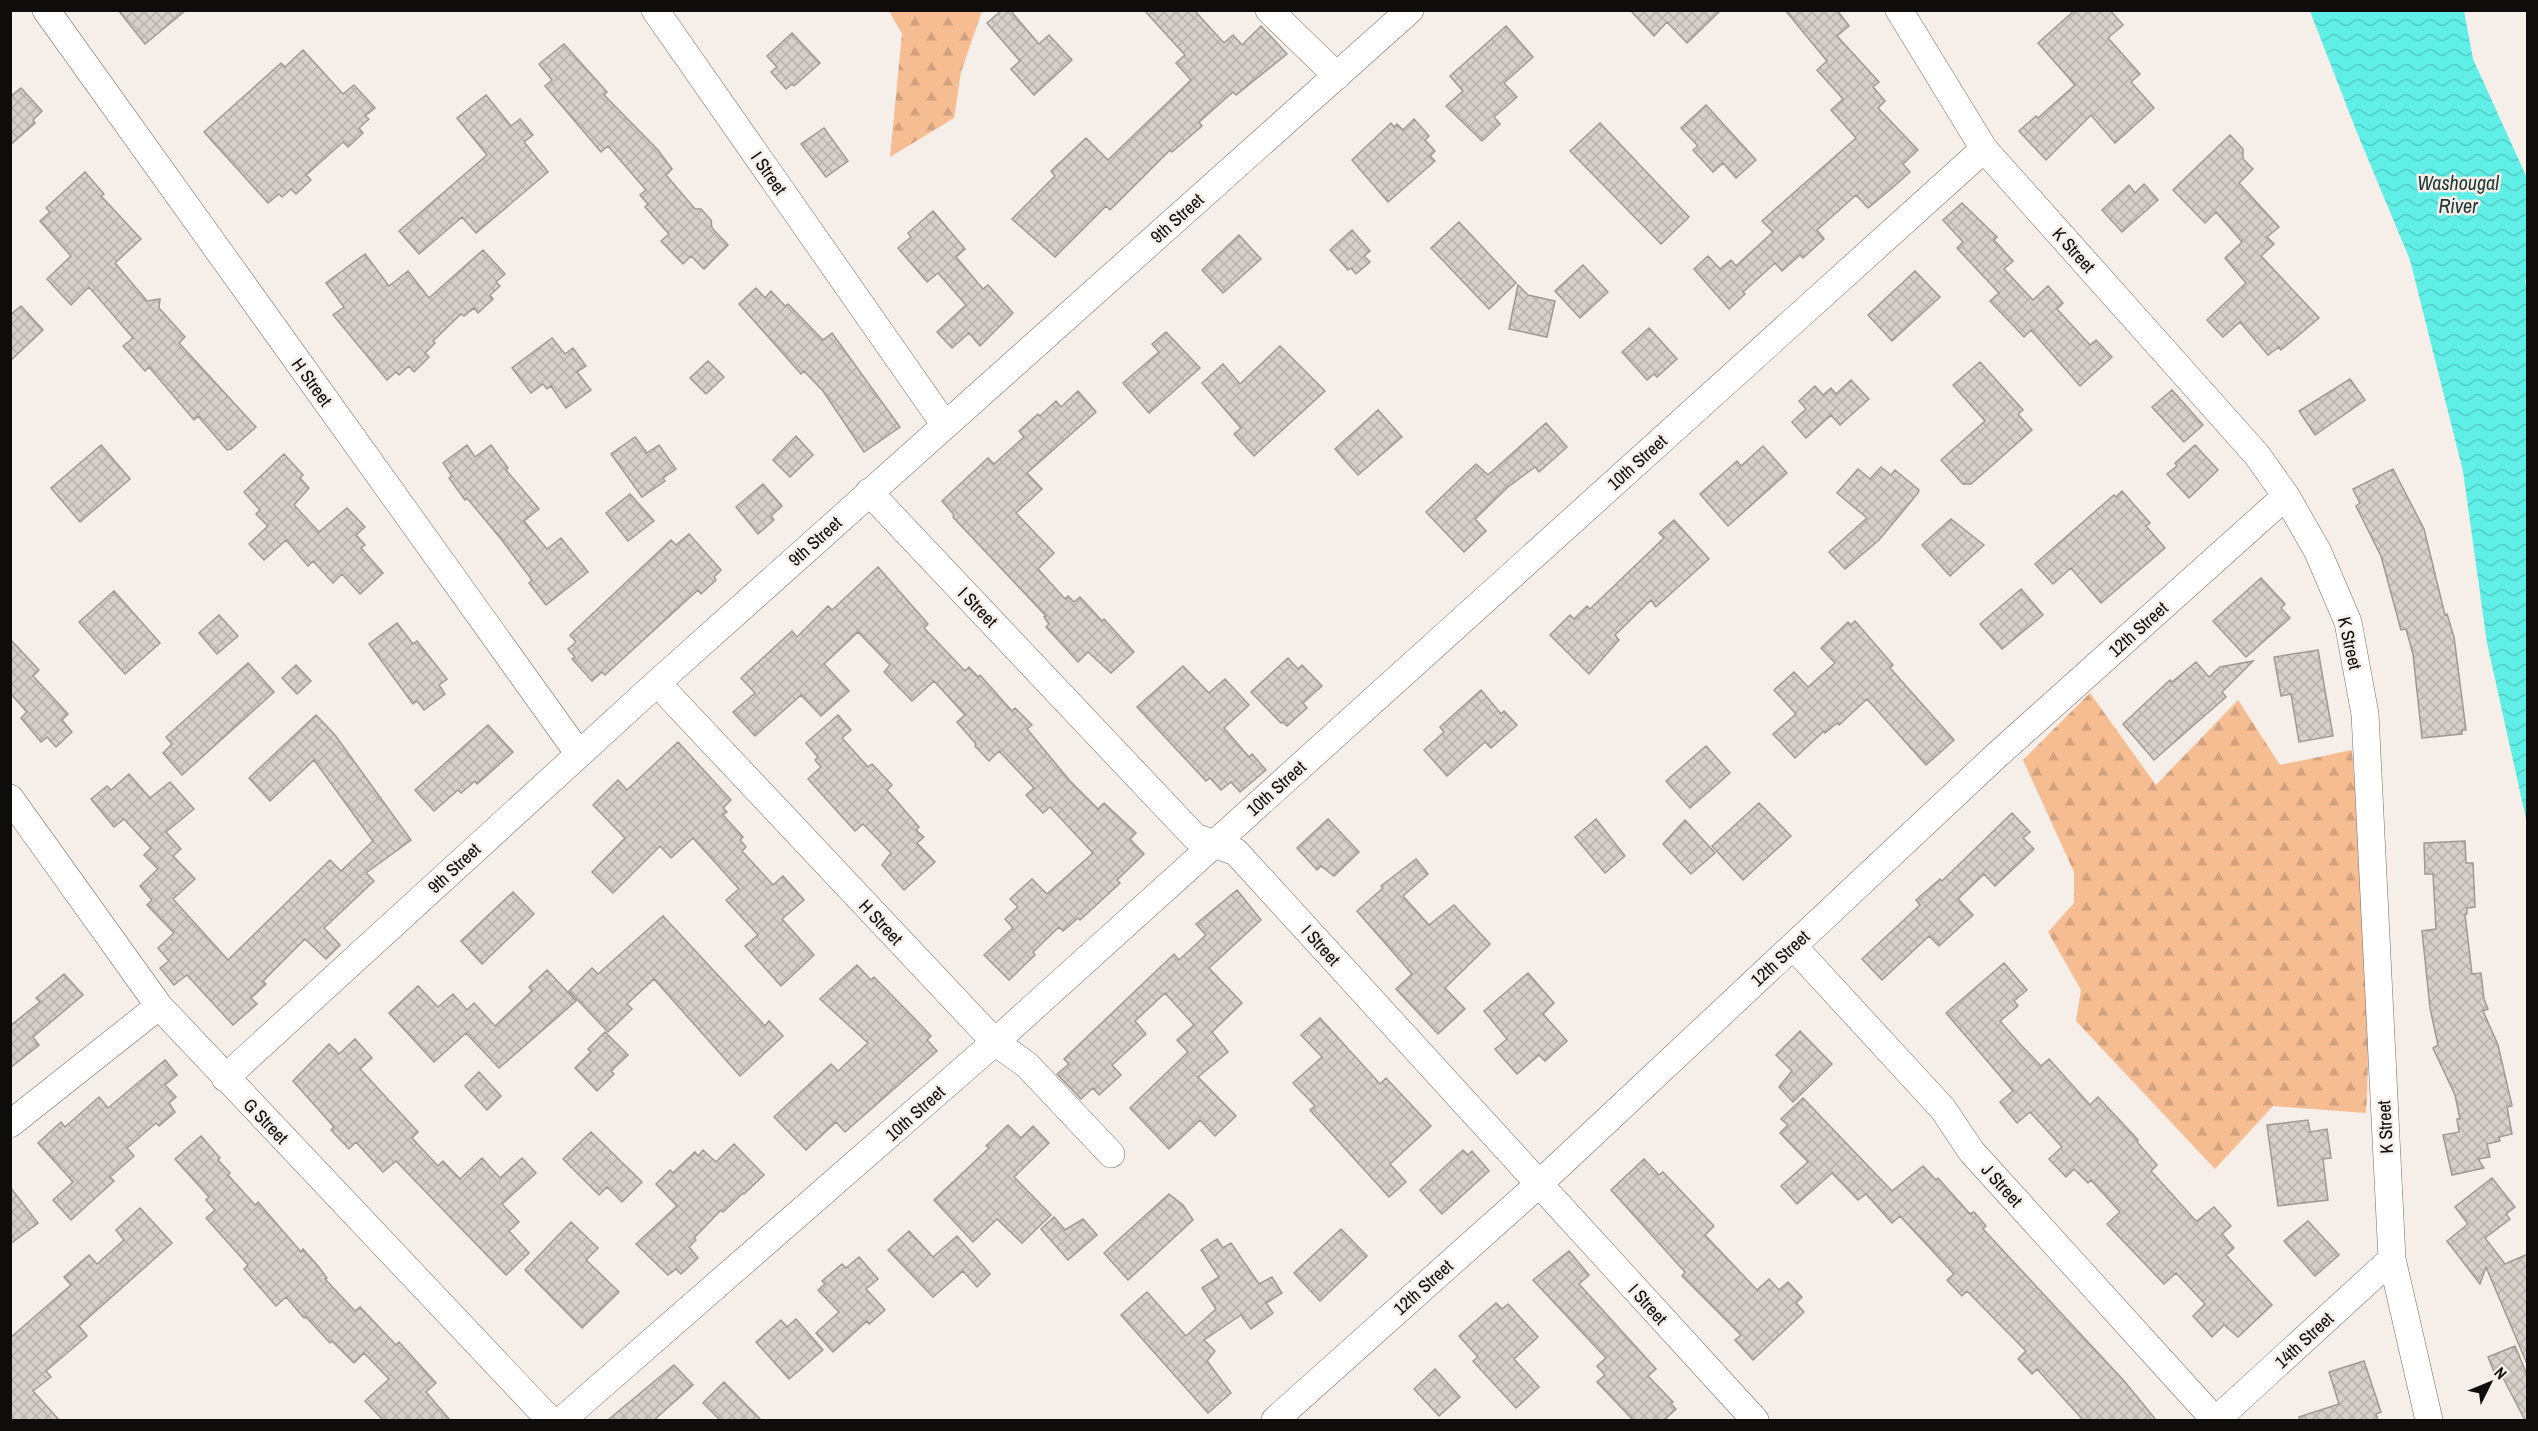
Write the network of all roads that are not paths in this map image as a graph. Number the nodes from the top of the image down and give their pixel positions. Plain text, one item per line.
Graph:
1 (46, 10) edge
2 (655, 10) edge
3 (1269, 10) edge
4 (1410, 10) edge
5 (1899, 10) edge
6 (1337, 76) junction
7 (1984, 149) junction
8 (945, 425) junction
9 (869, 492) junction
10 (2286, 496) junction
11 (657, 683) junction
12 (579, 754) junction
13 (10, 798) edge
14 (1213, 845) junction
15 (1792, 946) junction
16 (159, 1006) junction
17 (994, 1042) junction
18 (225, 1078) junction
19 (10, 1124) edge
20 (1112, 1154) dead end
21 (1539, 1184) junction
22 (2392, 1259) junction
23 (550, 1420) edge
24 (562, 1420) edge
25 (1275, 1420) edge
26 (1755, 1420) edge
27 (2216, 1420) edge
28 (2429, 1420) edge

1 - 12 street, H Street
2 - 8 street, I Street
3 - 6 street
4 - 6 street, 9th Street
5 - 7 street, K Street
6 - 8 street, 9th Street
7 - 10 street, K Street
7 - 14 street, 10th Street
8 - 9 street, 9th Street
9 - 11 street, 9th Street
9 - 14 street, I Street
10 - 15 street, 12th Street
10 - 22 street, K Street
11 - 12 street, 9th Street
11 - 17 street, H Street
12 - 18 street, 9th Street
13 - 16 street, G Street
14 - 17 street, 10th Street
14 - 21 street, I Street
15 - 21 street, 12th Street
15 - 27 street, J Street
16 - 18 street, G Street
16 - 19 street
17 - 20 street, H Street
17 - 24 street, 10th Street
18 - 23 street, G Street
21 - 25 street, 12th Street
21 - 26 street, I Street
22 - 27 street, 14th Street
22 - 28 street, K Street

